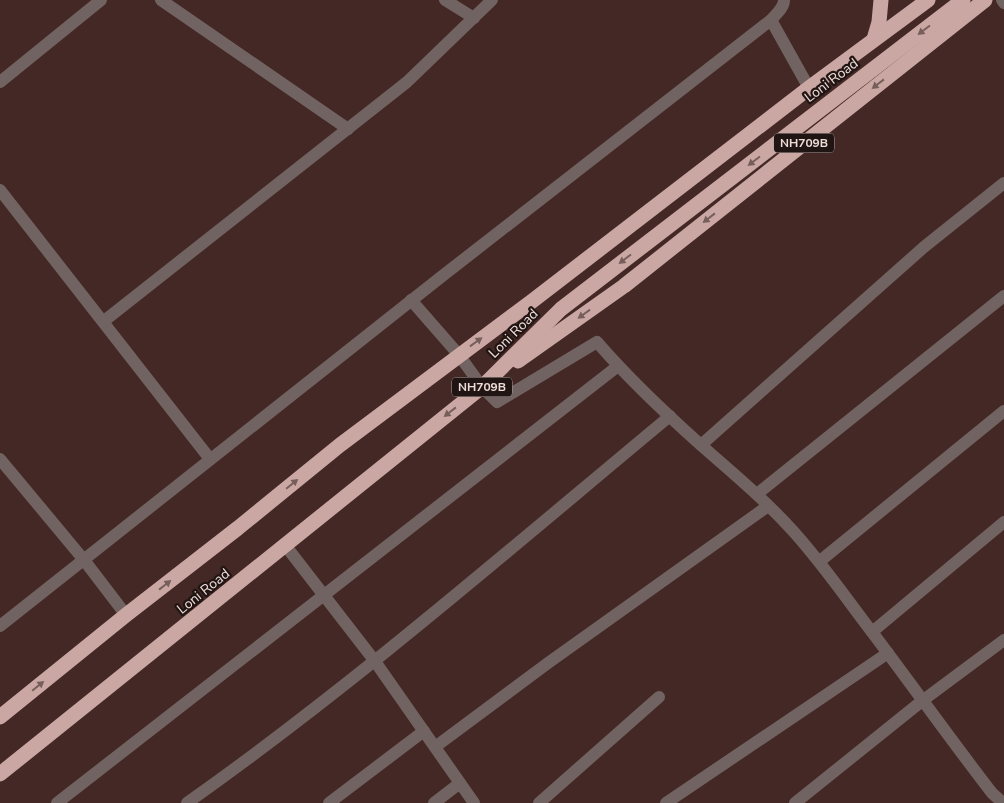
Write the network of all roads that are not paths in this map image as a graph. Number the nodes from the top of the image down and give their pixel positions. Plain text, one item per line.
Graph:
1 (101, 0) edge
2 (161, 0) edge
3 (445, 0) edge
4 (492, 0) edge
5 (784, 0) edge
6 (881, 0) edge
7 (928, 0) edge
8 (963, 0) edge
9 (985, 0) edge
10 (1002, 0) edge
11 (1004, 3) edge
12 (474, 18) junction
13 (771, 20) junction
14 (874, 40) junction
15 (0, 82) edge
16 (809, 88) junction
17 (348, 129) junction
18 (1004, 183) edge
19 (0, 190) edge
20 (1004, 296) edge
21 (411, 300) junction
22 (104, 321) junction
23 (459, 355) junction
24 (618, 366) junction
25 (482, 387) junction
26 (1004, 411) edge
27 (670, 416) junction
28 (701, 445) junction
29 (210, 458) junction
30 (0, 459) edge
31 (757, 494) junction
32 (768, 506) junction
33 (1004, 522) edge
34 (285, 545) junction
35 (84, 560) junction
36 (820, 561) junction
37 (324, 595) junction
38 (126, 615) junction
39 (0, 626) edge
40 (872, 632) junction
41 (1004, 640) edge
42 (888, 653) junction
43 (374, 660) junction
44 (659, 697) dead end
45 (922, 701) junction
46 (0, 717) edge
47 (424, 731) junction
48 (435, 747) junction
49 (0, 774) edge
50 (460, 783) junction
51 (57, 803) edge
52 (187, 803) edge
53 (329, 803) edge
54 (434, 803) edge
55 (474, 803) edge
56 (539, 803) edge
57 (666, 803) edge
58 (795, 803) edge
59 (1003, 803) edge

1 - 15 street
2 - 17 street
3 - 12 street
4 - 12 street
5 - 13 street
6 - 14 highway
7 - 14 highway, Loni Road / NH709B
8 -> 25 highway, Loni Road / NH709B
9 -> 25 highway, NH709B
10 - 11 street
12 - 17 street
13 - 16 street
13 - 21 street
14 - 16 highway, Loni Road / NH709B
23 -> 16 highway, Loni Road / NH709B
17 - 22 street
18 - 28 street
19 - 22 street
20 - 31 street
21 - 23 street
21 - 29 street
22 - 29 street
23 - 25 street
38 -> 23 highway, Loni Road / NH709B
24 - 25 street
24 - 27 street
24 - 37 street
25 -> 34 highway, Loni Road / NH709B
26 - 36 street
27 - 28 street
27 - 43 street
28 - 31 street
29 - 35 street
30 - 35 street
31 - 32 street
32 - 36 street
32 - 48 street
33 - 40 street
34 - 37 street
34 - 49 highway, Loni Road / NH709B
35 - 38 street
35 - 39 street
36 - 40 street
37 - 43 street
37 - 51 street
46 -> 38 highway, Loni Road / NH709B
40 - 42 street
41 - 45 street
42 - 45 street
42 - 57 street
43 - 47 street
43 - 52 street
44 - 56 street
45 - 58 street
45 - 59 street
47 - 48 street
47 - 53 street
48 - 50 street
50 - 54 street
50 - 55 street

